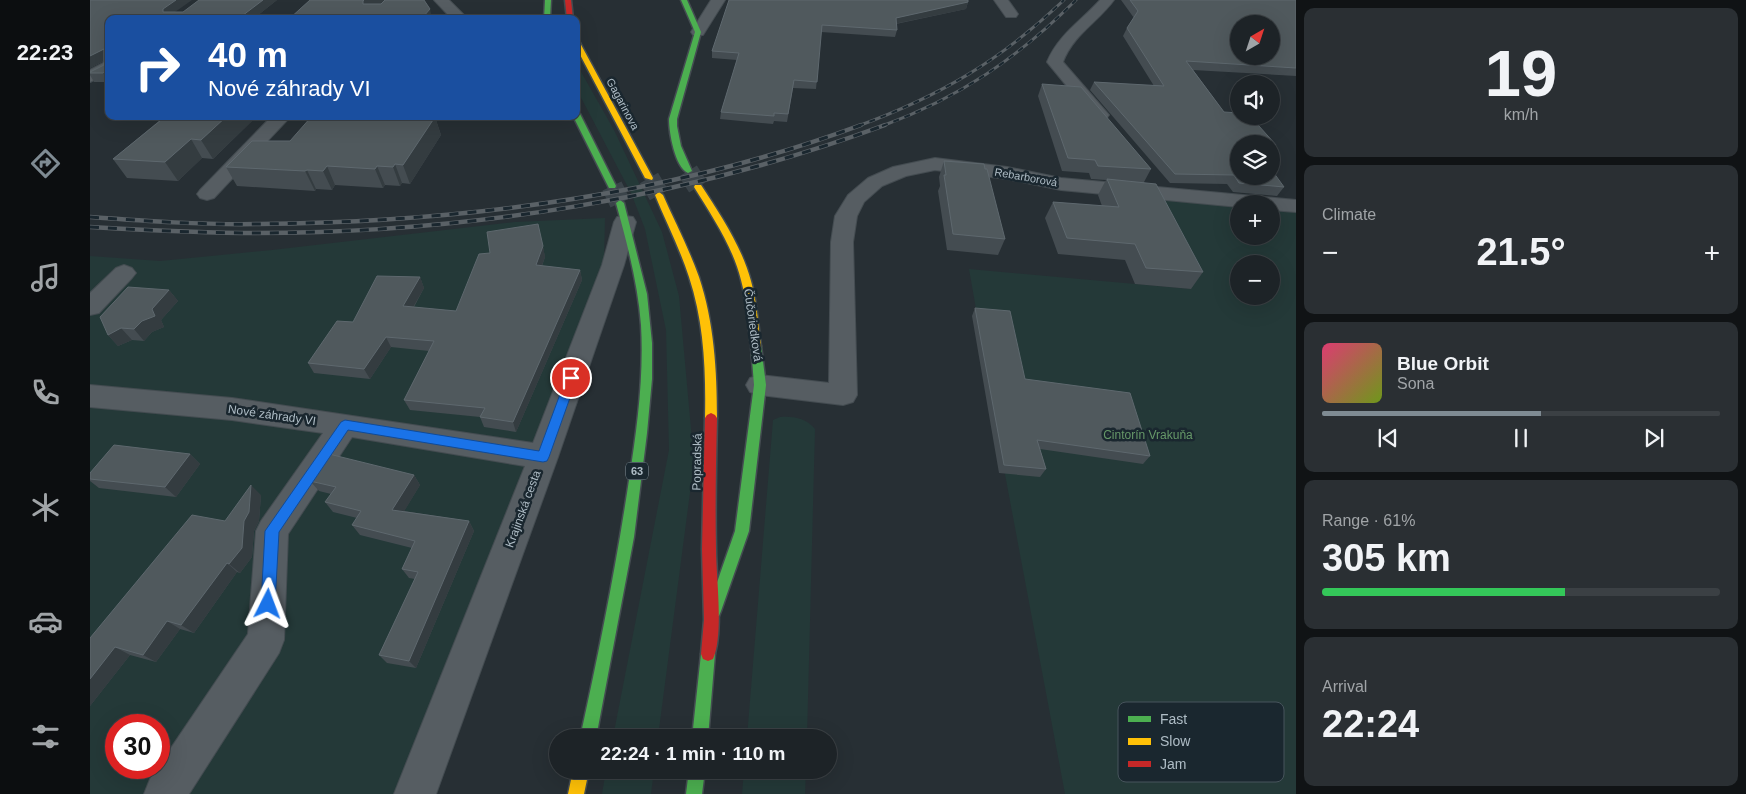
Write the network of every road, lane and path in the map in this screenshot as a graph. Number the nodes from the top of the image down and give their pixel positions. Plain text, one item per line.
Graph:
1 (440, 0) edge
2 (548, 0) edge
3 (568, 0) edge
4 (684, 0) edge
5 (718, 0) edge
6 (1001, 0) edge
7 (1107, 0) edge
8 (1011, 14) dead end
9 (457, 15) edge
10 (546, 15) edge
11 (570, 15) edge
12 (698, 32) junction
13 (580, 48) edge
14 (105, 68) edge
15 (90, 77) edge
16 (278, 120) edge
17 (579, 120) edge
18 (1110, 127) edge
19 (688, 171) tunnel mouth
20 (650, 178) tunnel mouth
21 (612, 186) tunnel mouth
22 (698, 187) tunnel mouth
23 (207, 194) dead end
24 (659, 195) tunnel mouth
25 (1296, 206) edge
26 (622, 213) joint
27 (124, 273) dead end
28 (90, 307) edge
29 (760, 385) junction
30 (90, 396) edge
31 (345, 425) junction
32 (543, 457) junction
33 (711, 620) junction
34 (590, 729) edge
35 (701, 729) edge
36 (579, 779) edge
37 (695, 779) edge
38 (165, 794) edge
39 (415, 794) edge
40 (576, 794) edge
41 (694, 794) edge

1 - 9 street
2 - 10 main road
3 - 11 main road
4 - 12 main road
5 - 12 street
6 - 8 street
7 - 18 street
12 - 19 main road
13 - 20 main road, Gagarinova
14 - 15 street
16 - 23 street
17 - 21 main road
22 - 29 main road, Čučoriedková
24 - 33 main road, Popradská
25 - 29 street, Rebarborová
26 - 32 street, Krajinská cesta
26 - 34 main road, 63
27 - 28 street
29 - 33 main road, Čučoriedková
30 - 31 street, Nové záhrady VI
31 - 32 street, Nové záhrady VI
31 - 38 street
32 - 39 street, Krajinská cesta
33 - 35 main road, Popradská
36 - 40 main road
37 - 41 main road

